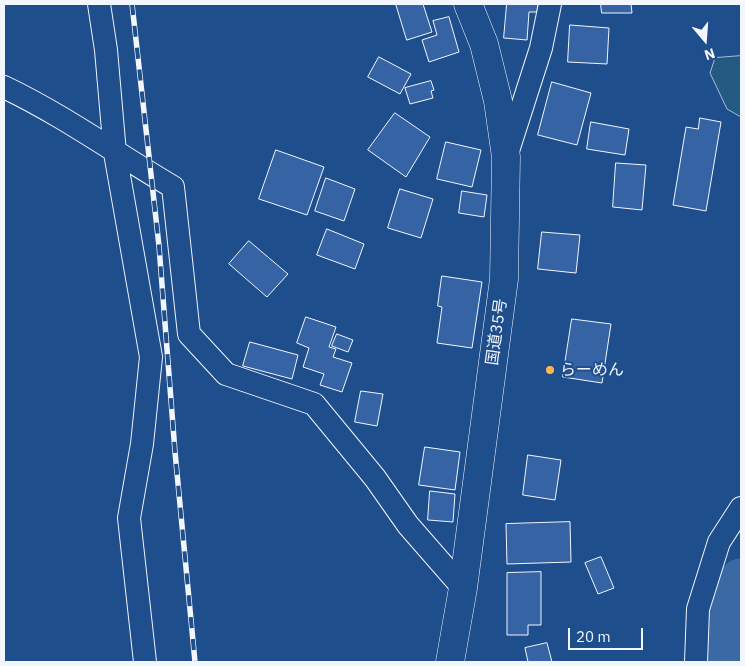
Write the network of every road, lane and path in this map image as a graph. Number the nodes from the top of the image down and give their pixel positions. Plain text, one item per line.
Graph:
1 (100, 4) edge
2 (468, 4) edge
3 (550, 4) edge
4 (4, 87) edge
5 (115, 153) junction
6 (506, 157) junction
7 (741, 508) edge
8 (463, 588) junction
9 (145, 662) edge
10 (450, 662) edge
11 (696, 662) edge

1 - 5 street
2 - 6 highway, 国道35号
3 - 6 street
4 - 5 street
5 - 8 street
5 - 9 street
6 - 8 highway, 国道35号
7 - 11 street
8 - 10 highway, 国道35号

